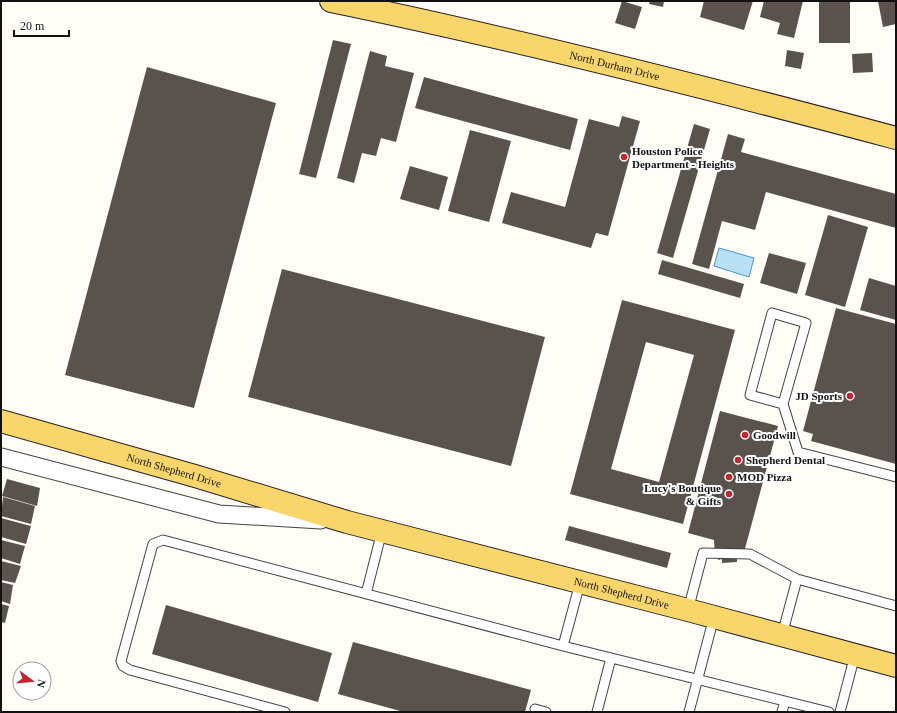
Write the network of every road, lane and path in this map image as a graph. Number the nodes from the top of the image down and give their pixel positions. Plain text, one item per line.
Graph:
1 (332, 1) edge
2 (896, 138) edge
3 (784, 404) junction
4 (1, 421) edge
5 (1, 457) edge
6 (896, 477) edge
7 (347, 522) junction
8 (382, 531) junction
9 (797, 579) junction
10 (580, 583) junction
11 (366, 594) junction
12 (896, 606) edge
13 (688, 610) junction
14 (714, 617) junction
15 (782, 635) junction
16 (563, 646) junction
17 (855, 655) junction
18 (611, 658) junction
19 (896, 666) edge
20 (698, 679) junction
21 (785, 701) junction
22 (535, 709) dead end
23 (285, 712) edge
24 (546, 712) edge
25 (597, 712) edge
26 (688, 712) edge
27 (782, 712) edge
28 (829, 712) edge
29 (840, 712) edge

1 - 2 main road, North Durham Drive
3 - 3 lane
3 - 6 lane
4 - 7 main road, North Shepherd Drive
5 - 7 street, North Shepherd Drive
7 - 8 main road, North Shepherd Drive
8 - 10 main road, North Shepherd Drive
8 - 11 lane
9 - 12 lane
9 - 13 lane
9 - 15 lane
10 - 13 main road, North Shepherd Drive
10 - 16 lane
11 - 16 lane
11 - 23 lane
13 - 14 main road, North Shepherd Drive
14 - 15 main road, North Shepherd Drive
14 - 20 lane
15 - 17 main road, North Shepherd Drive
16 - 18 lane
17 - 19 main road, North Shepherd Drive
17 - 29 lane
18 - 20 lane
18 - 25 lane
20 - 21 lane
20 - 26 lane
21 - 27 lane
21 - 28 lane
22 - 24 lane

